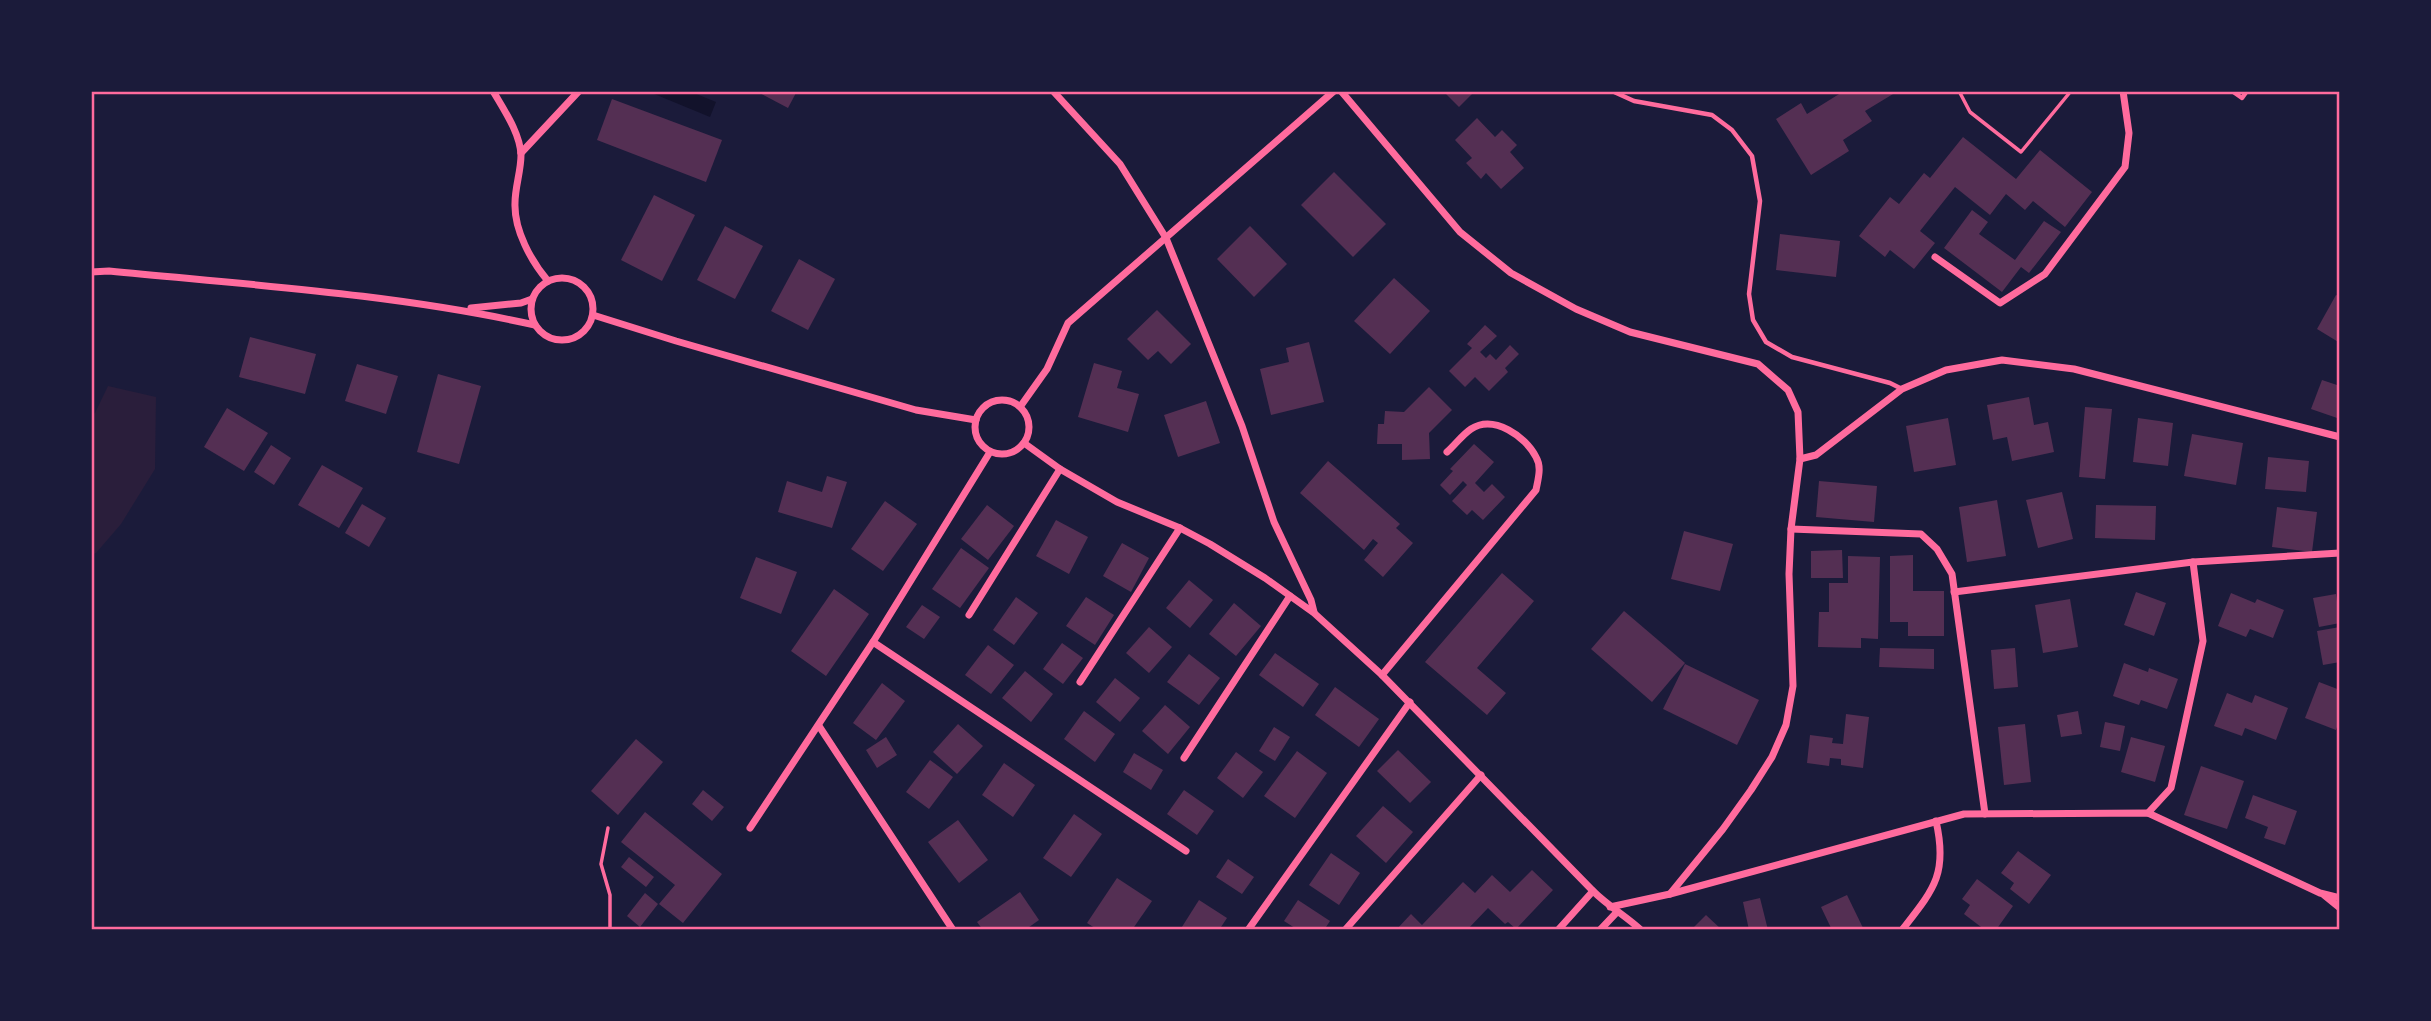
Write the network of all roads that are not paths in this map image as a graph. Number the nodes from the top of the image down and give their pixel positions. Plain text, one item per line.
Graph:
1 (493, 91) edge
2 (579, 91) edge
3 (1053, 91) edge
4 (1334, 91) edge
5 (1340, 91) edge
6 (1612, 91) edge
7 (2123, 91) edge
8 (2232, 91) edge
9 (2247, 91) edge
10 (521, 153) junction
11 (1166, 237) junction
12 (1936, 257) dead end
13 (91, 271) edge
14 (548, 281) junction
15 (532, 299) junction
16 (464, 309) junction
17 (593, 315) junction
18 (535, 325) junction
19 (1902, 389) junction
20 (1020, 407) junction
21 (975, 420) junction
22 (2340, 437) edge
23 (1024, 443) junction
24 (990, 452) junction
25 (1447, 452) dead end
26 (1800, 459) junction
27 (1060, 469) junction
28 (1180, 528) junction
29 (1791, 529) junction
30 (2340, 553) edge
31 (2193, 562) junction
32 (1954, 592) junction
33 (1290, 596) junction
34 (1314, 613) junction
35 (969, 615) dead end
36 (873, 642) junction
37 (1382, 675) junction
38 (1080, 682) dead end
39 (1410, 702) junction
40 (819, 726) junction
41 (1184, 758) dead end
42 (1481, 775) junction
43 (2148, 813) junction
44 (1985, 814) junction
45 (1936, 821) junction
46 (750, 828) dead end
47 (1186, 851) dead end
48 (1593, 891) junction
49 (2320, 893) junction
50 (1670, 894) junction
51 (2340, 898) edge
52 (1609, 907) junction
53 (2340, 908) edge
54 (1617, 912) junction
55 (953, 930) edge
56 (1248, 930) edge
57 (1345, 930) edge
58 (1558, 930) edge
59 (1600, 930) edge
60 (1641, 930) edge
61 (1902, 930) edge

1 - 10 street
2 - 10 street
3 - 11 street
4 - 11 street
5 - 26 street
6 - 19 lane
7 - 12 street
8 - 9 lane
10 - 14 street
11 - 20 street
11 - 34 street
13 - 16 street
14 - 15 street
14 - 17 street
15 - 16 street
15 - 18 street
16 - 18 street
17 - 18 street
17 - 21 street
19 - 22 street
19 - 26 street
20 - 21 street
20 - 23 street
21 - 24 street
23 - 24 street
23 - 27 street
24 - 36 street
25 - 37 street
26 - 29 street
27 - 28 street
27 - 35 street
28 - 33 street
28 - 38 street
29 - 32 street
29 - 50 street
30 - 31 street
31 - 32 street
31 - 43 street
32 - 44 street
33 - 34 street
33 - 41 street
34 - 37 street
36 - 40 street
36 - 47 street
37 - 39 street
39 - 42 street
39 - 56 street
40 - 46 street
40 - 55 street
42 - 48 street
42 - 57 street
43 - 44 street
43 - 49 street
44 - 45 street
45 - 50 street
45 - 61 street
48 - 52 street
48 - 58 street
49 - 51 street
49 - 53 street
50 - 52 street
52 - 54 street
54 - 59 street
54 - 60 street

